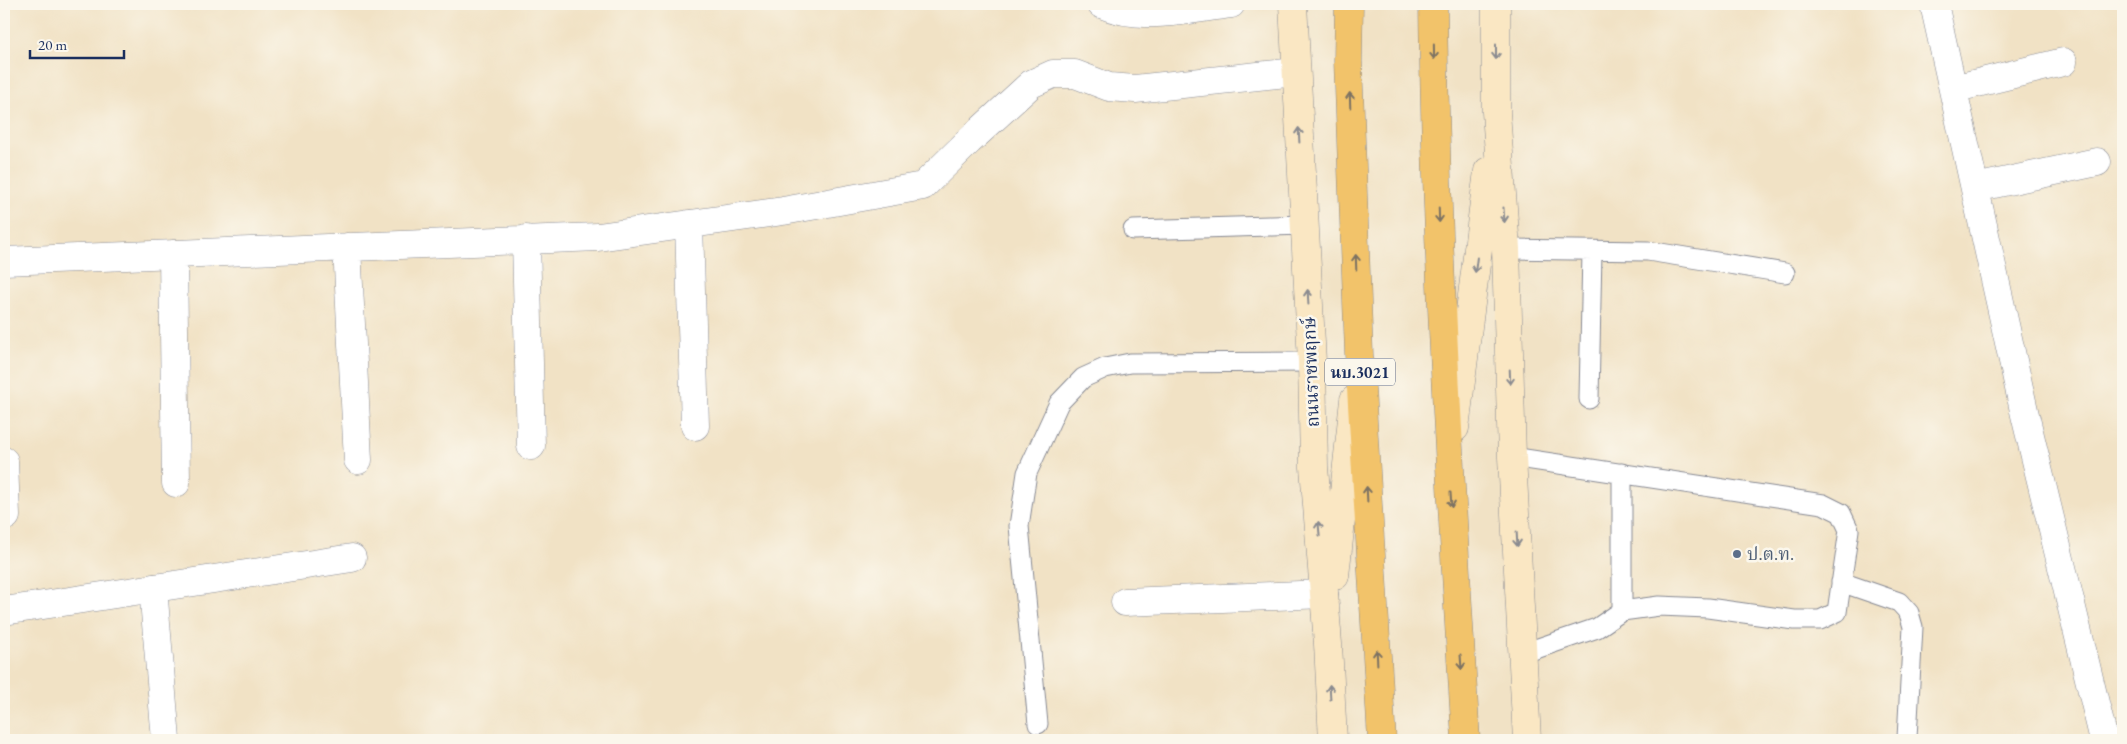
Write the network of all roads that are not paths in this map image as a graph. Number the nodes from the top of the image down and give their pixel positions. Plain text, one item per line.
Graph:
1 (1101, 4) edge
2 (1231, 4) edge
3 (1293, 4) edge
4 (1349, 4) edge
5 (1433, 4) edge
6 (1496, 4) edge
7 (1934, 4) edge
8 (2063, 62) dead end
9 (1296, 72) junction
10 (1953, 89) junction
11 (1496, 112) junction
12 (2097, 162) dead end
13 (1975, 188) junction
14 (689, 224) junction
15 (1304, 225) junction
16 (1133, 230) dead end
17 (526, 239) junction
18 (347, 247) junction
19 (1506, 249) junction
20 (1592, 251) junction
21 (172, 254) junction
22 (4, 261) edge
23 (1785, 273) dead end
24 (1359, 354) junction
25 (1312, 362) junction
26 (1589, 399) dead end
27 (695, 426) dead end
28 (531, 446) dead end
29 (1512, 457) junction
30 (358, 460) dead end
31 (4, 461) edge
32 (1450, 471) junction
33 (1622, 473) junction
34 (176, 483) dead end
35 (6, 516) dead end
36 (352, 558) dead end
37 (1841, 582) junction
38 (153, 588) junction
39 (1324, 594) junction
40 (1125, 602) dead end
41 (1622, 610) junction
42 (4, 611) edge
43 (1328, 644) junction
44 (1524, 653) junction
45 (1038, 724) dead end
46 (1907, 738) dead end
47 (166, 740) edge
48 (1333, 740) edge
49 (1382, 740) edge
50 (1466, 740) edge
51 (1527, 740) edge
52 (2104, 740) edge

1 - 2 street
3 - 9 main road, ถนนราชพฤกษ์ / นบ.3021
24 -> 4 main road, นบ.3021
5 -> 32 main road
6 -> 11 main road
7 - 10 street
8 - 10 street
9 - 14 street
15 -> 9 main road, ถนนราชพฤกษ์ / นบ.3021
10 - 13 street
11 -> 19 main road
11 -> 32 main road
12 - 13 street
13 - 52 street
14 - 17 street
14 - 27 street
15 - 16 lane
25 -> 15 main road, ถนนราชพฤกษ์ / นบ.3021
17 - 18 street
17 - 28 street
18 - 21 street
18 - 30 street
19 - 20 lane
19 -> 29 main road
20 - 23 lane
20 - 26 lane
21 - 22 street
21 - 34 street
24 - 43 main road
49 -> 24 main road, นบ.3021
39 -> 25 main road, ถนนราชพฤกษ์ / นบ.3021
25 - 45 lane
29 - 33 lane
29 -> 44 main road
31 - 35 street
32 -> 50 main road
33 - 37 lane
33 - 41 lane
36 - 38 street
37 - 41 lane
37 - 46 lane
38 - 42 street
38 - 47 street
39 - 40 street
39 - 43 main road, ถนนราชพฤกษ์ / นบ.3021
41 - 44 lane
48 -> 43 main road, ถนนราชพฤกษ์ / นบ.3021
44 - 51 main road

